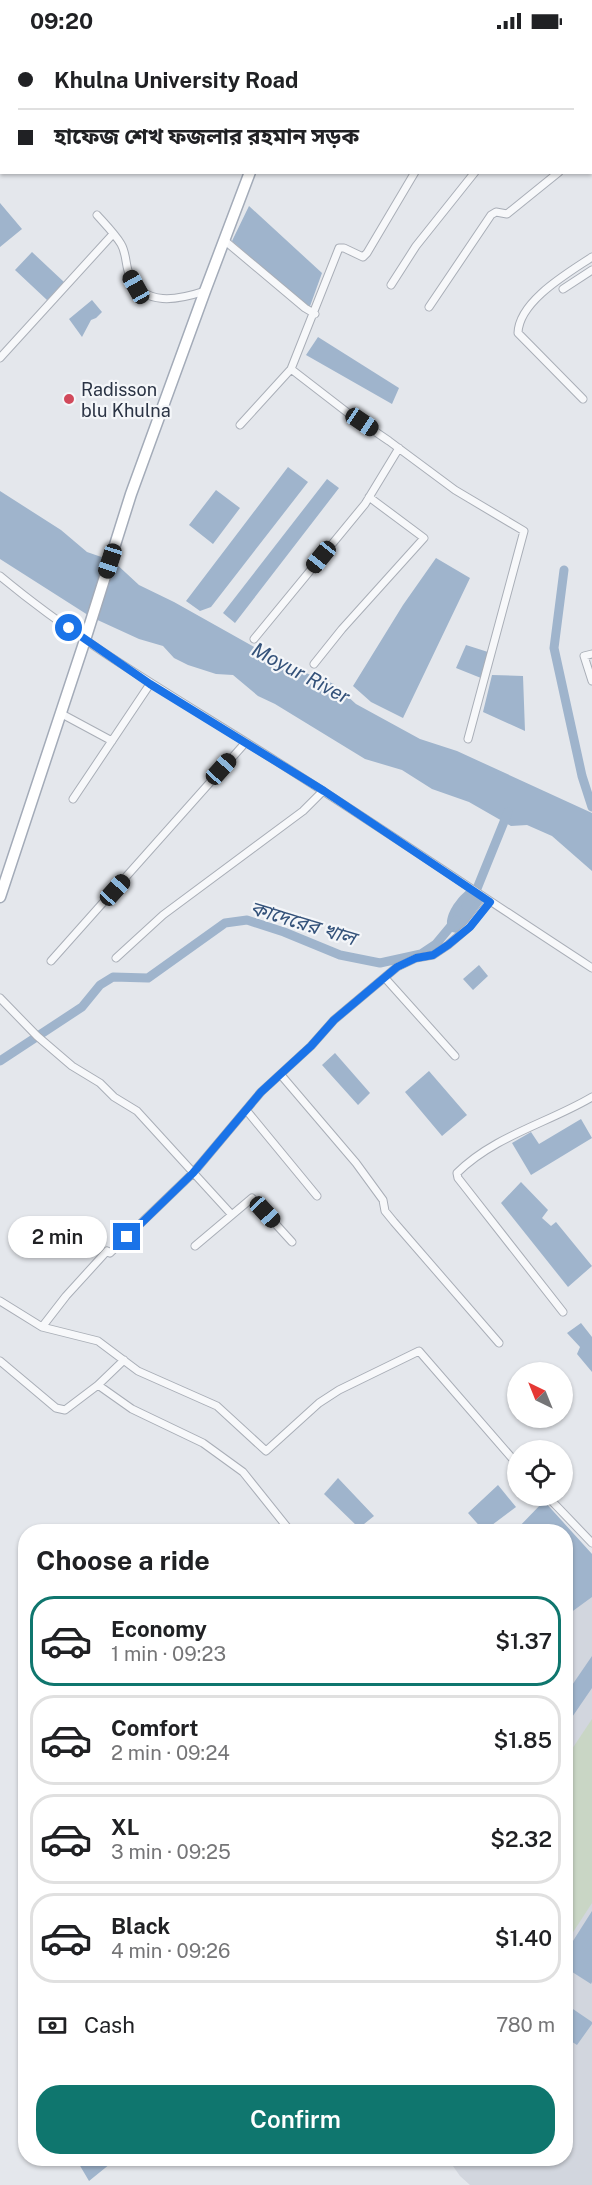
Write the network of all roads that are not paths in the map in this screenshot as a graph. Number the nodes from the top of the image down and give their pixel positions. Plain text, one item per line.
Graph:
1 (249, 174) edge
2 (414, 174) edge
3 (472, 174) edge
4 (557, 174) edge
5 (97, 215) dead end
6 (112, 234) junction
7 (224, 240) junction
8 (592, 257) edge
9 (576, 268) junction
10 (592, 270) edge
11 (582, 276) junction
12 (391, 285) dead end
13 (563, 289) dead end
14 (205, 291) junction
15 (429, 307) dead end
16 (315, 314) junction
17 (0, 358) edge
18 (291, 369) junction
19 (583, 399) dead end
20 (240, 425) dead end
21 (399, 448) junction
22 (369, 497) junction
23 (0, 576) edge
24 (254, 639) dead end
25 (86, 640) junction
26 (592, 654) edge
27 (315, 664) dead end
28 (592, 681) edge
29 (150, 684) junction
30 (60, 713) junction
31 (468, 739) dead end
32 (112, 741) junction
33 (246, 742) junction
34 (324, 791) junction
35 (73, 799) dead end
36 (0, 897) edge
37 (490, 902) junction
38 (116, 958) dead end
39 (51, 961) dead end
40 (592, 968) edge
41 (385, 978) junction
42 (0, 998) edge
43 (454, 1056) dead end
44 (281, 1075) junction
45 (592, 1097) edge
46 (247, 1111) junction
47 (193, 1173) junction
48 (317, 1196) dead end
49 (232, 1215) junction
50 (292, 1242) dead end
51 (195, 1246) dead end
52 (0, 1301) edge
53 (563, 1312) dead end
54 (42, 1327) junction
55 (499, 1343) dead end
56 (0, 1360) edge
57 (124, 1360) junction
58 (98, 1385) junction
59 (507, 1452) edge
60 (557, 1506) edge
61 (285, 1524) edge
62 (592, 1543) edge

1 - 7 main road
2 - 16 street
3 - 12 street
4 - 15 street
5 - 6 street
6 - 14 street
6 - 17 street
7 - 14 main road
7 - 16 street
8 - 9 street
9 - 11 street
9 - 19 street
10 - 11 street
11 - 13 street
14 - 25 main road
16 - 18 street
18 - 20 street
18 - 21 street
21 - 22 street
21 - 31 street
22 - 24 street
22 - 27 street
23 - 25 street
25 - 29 street
25 - 30 main road
26 - 28 street
29 - 32 street
29 - 33 street
30 - 32 street
30 - 36 main road
32 - 35 street
33 - 34 street
33 - 39 street
34 - 37 street
34 - 38 street
37 - 40 street
37 - 41 street
41 - 43 street
41 - 44 street
42 - 47 street
44 - 46 street
44 - 55 street
45 - 53 street
46 - 47 street
46 - 48 street
47 - 49 street
47 - 54 street
49 - 50 street
49 - 51 street
52 - 54 street
54 - 57 street
56 - 58 street
57 - 58 street
57 - 59 street
58 - 61 street
60 - 62 street

